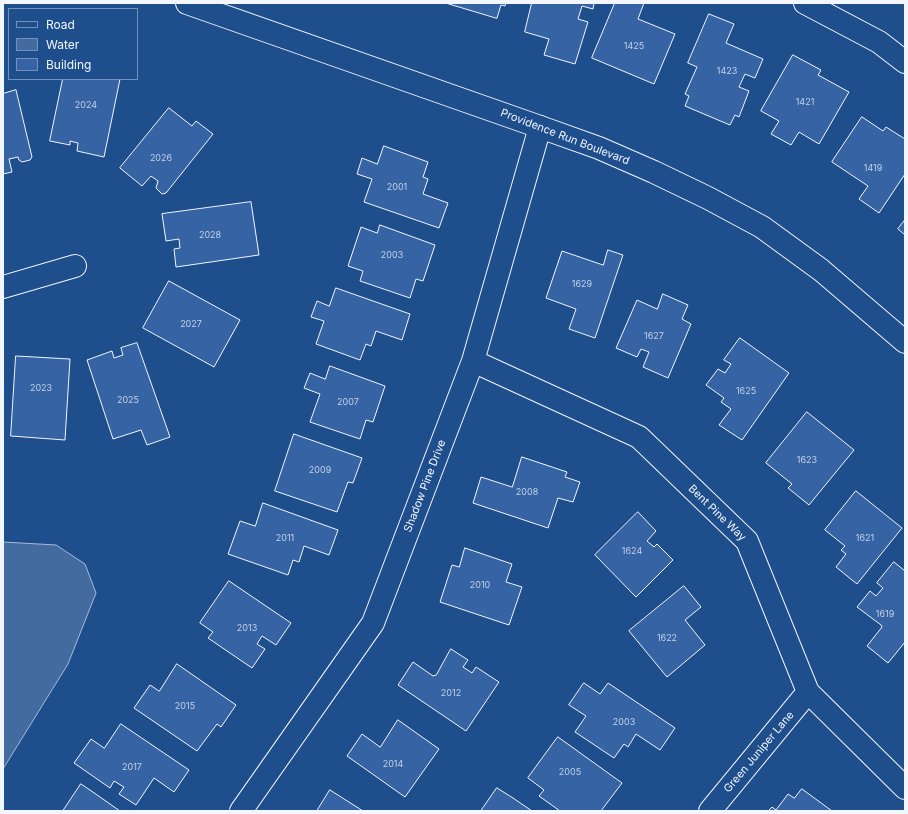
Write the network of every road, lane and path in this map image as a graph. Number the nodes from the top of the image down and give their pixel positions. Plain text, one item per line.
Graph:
1 (187, 3) edge
2 (805, 3) edge
3 (905, 62) edge
4 (540, 127) junction
5 (75, 266) dead end
6 (3, 287) edge
7 (905, 342) edge
8 (473, 361) junction
9 (808, 692) junction
10 (905, 788) edge
11 (241, 811) edge
12 (710, 811) edge

1 - 4 street, Providence Run Boulevard
2 - 3 street
4 - 7 street, Providence Run Boulevard
4 - 8 street, Shadow Pine Drive
5 - 6 street
8 - 9 street, Bent Pine Way
8 - 11 street, Shadow Pine Drive
9 - 10 street, Bent Pine Way
9 - 12 street, Green Juniper Lane

